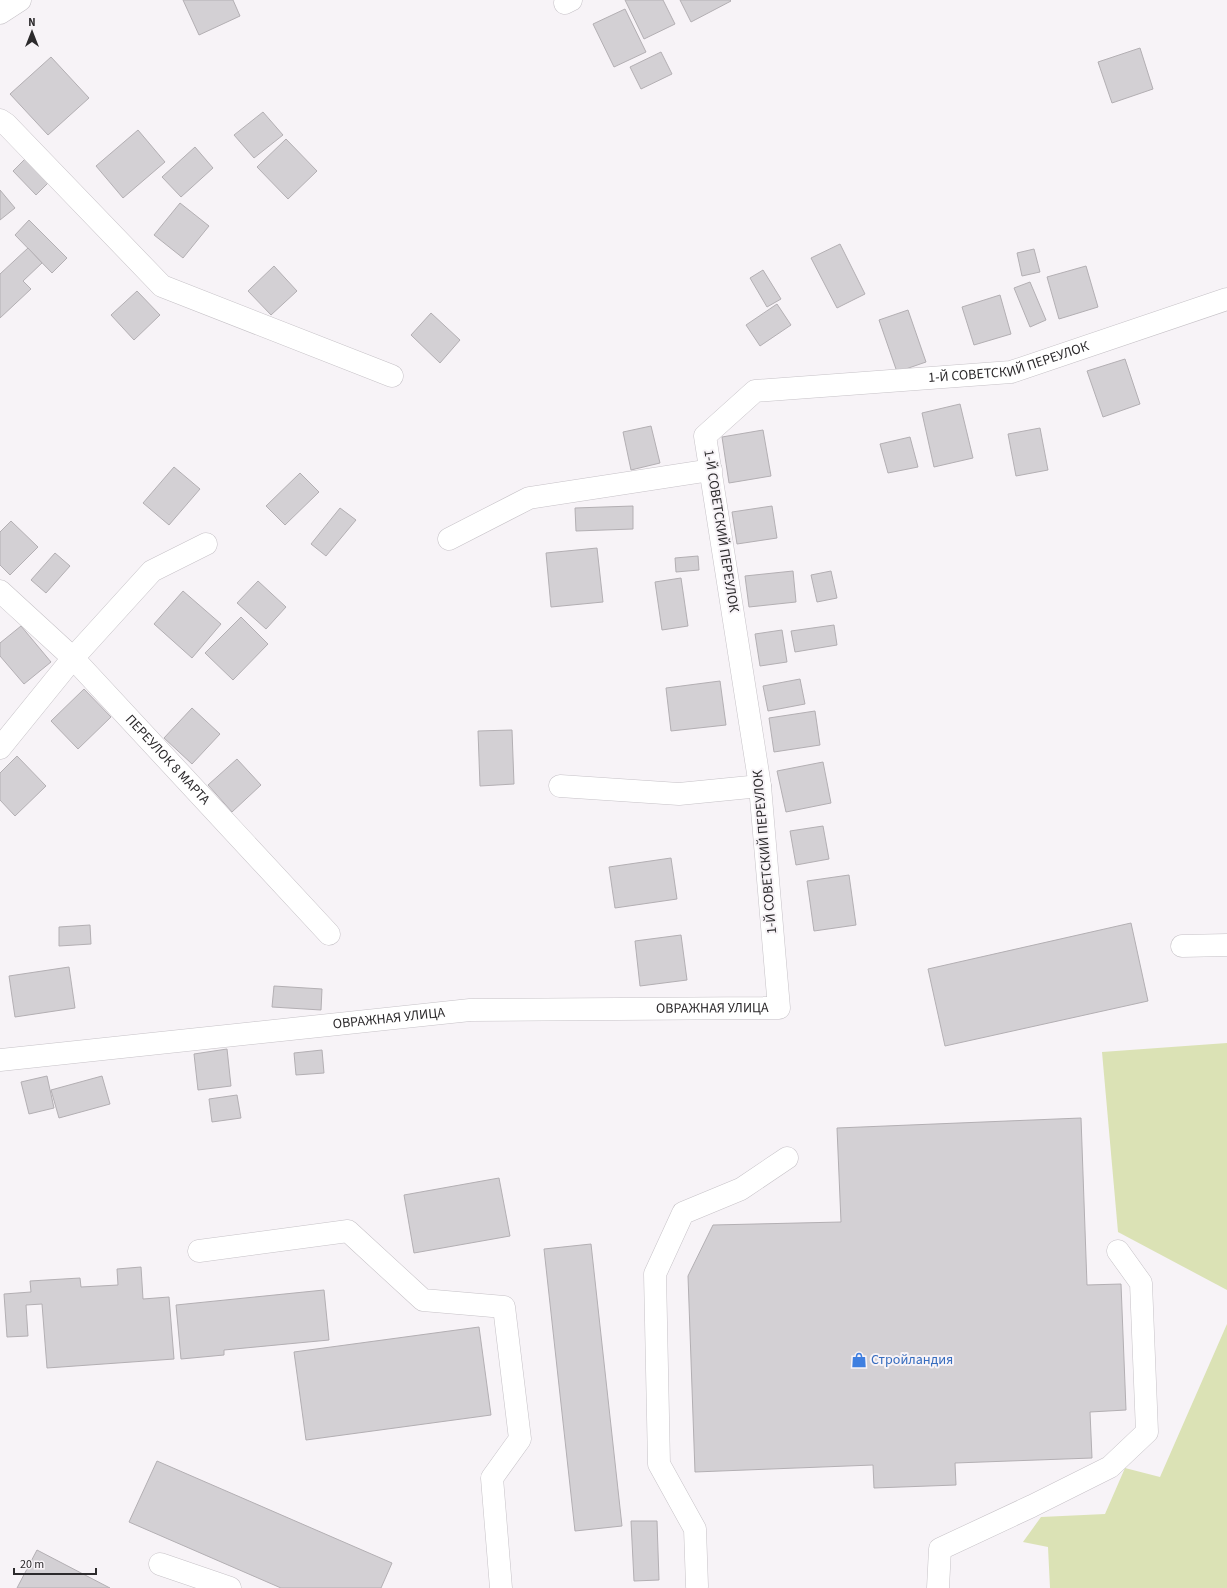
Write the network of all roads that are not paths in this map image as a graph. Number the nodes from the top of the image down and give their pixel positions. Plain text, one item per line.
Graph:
1 (20, 0) edge
2 (0, 13) edge
3 (0, 120) edge
4 (1227, 299) edge
5 (392, 376) dead end
6 (711, 470) junction
7 (449, 539) dead end
8 (206, 544) dead end
9 (0, 591) edge
10 (73, 658) junction
11 (0, 748) edge
12 (560, 786) dead end
13 (760, 786) junction
14 (329, 934) dead end
15 (1227, 945) edge
16 (1182, 946) dead end
17 (779, 1008) joint
18 (0, 1060) edge
19 (786, 1158) dead end
20 (199, 1251) dead end
21 (1118, 1251) dead end
22 (160, 1564) dead end
23 (697, 1586) dead end
24 (230, 1588) edge
25 (501, 1588) edge
26 (938, 1588) edge

1 - 2 street
3 - 5 street
4 - 6 street, 1-Й СОВЕТСКИЙ ПЕРЕУЛОК
6 - 7 street
6 - 13 street, 1-Й СОВЕТСКИЙ ПЕРЕУЛОК
8 - 10 street
9 - 10 street, ПЕРЕУЛОК 8 МАРТА
10 - 11 street
10 - 14 street, ПЕРЕУЛОК 8 МАРТА
12 - 13 street
13 - 17 street, 1-Й СОВЕТСКИЙ ПЕРЕУЛОК
15 - 16 street
17 - 18 street, ОВРАЖНАЯ УЛИЦА
19 - 23 street
20 - 25 street
21 - 26 street
22 - 24 street

